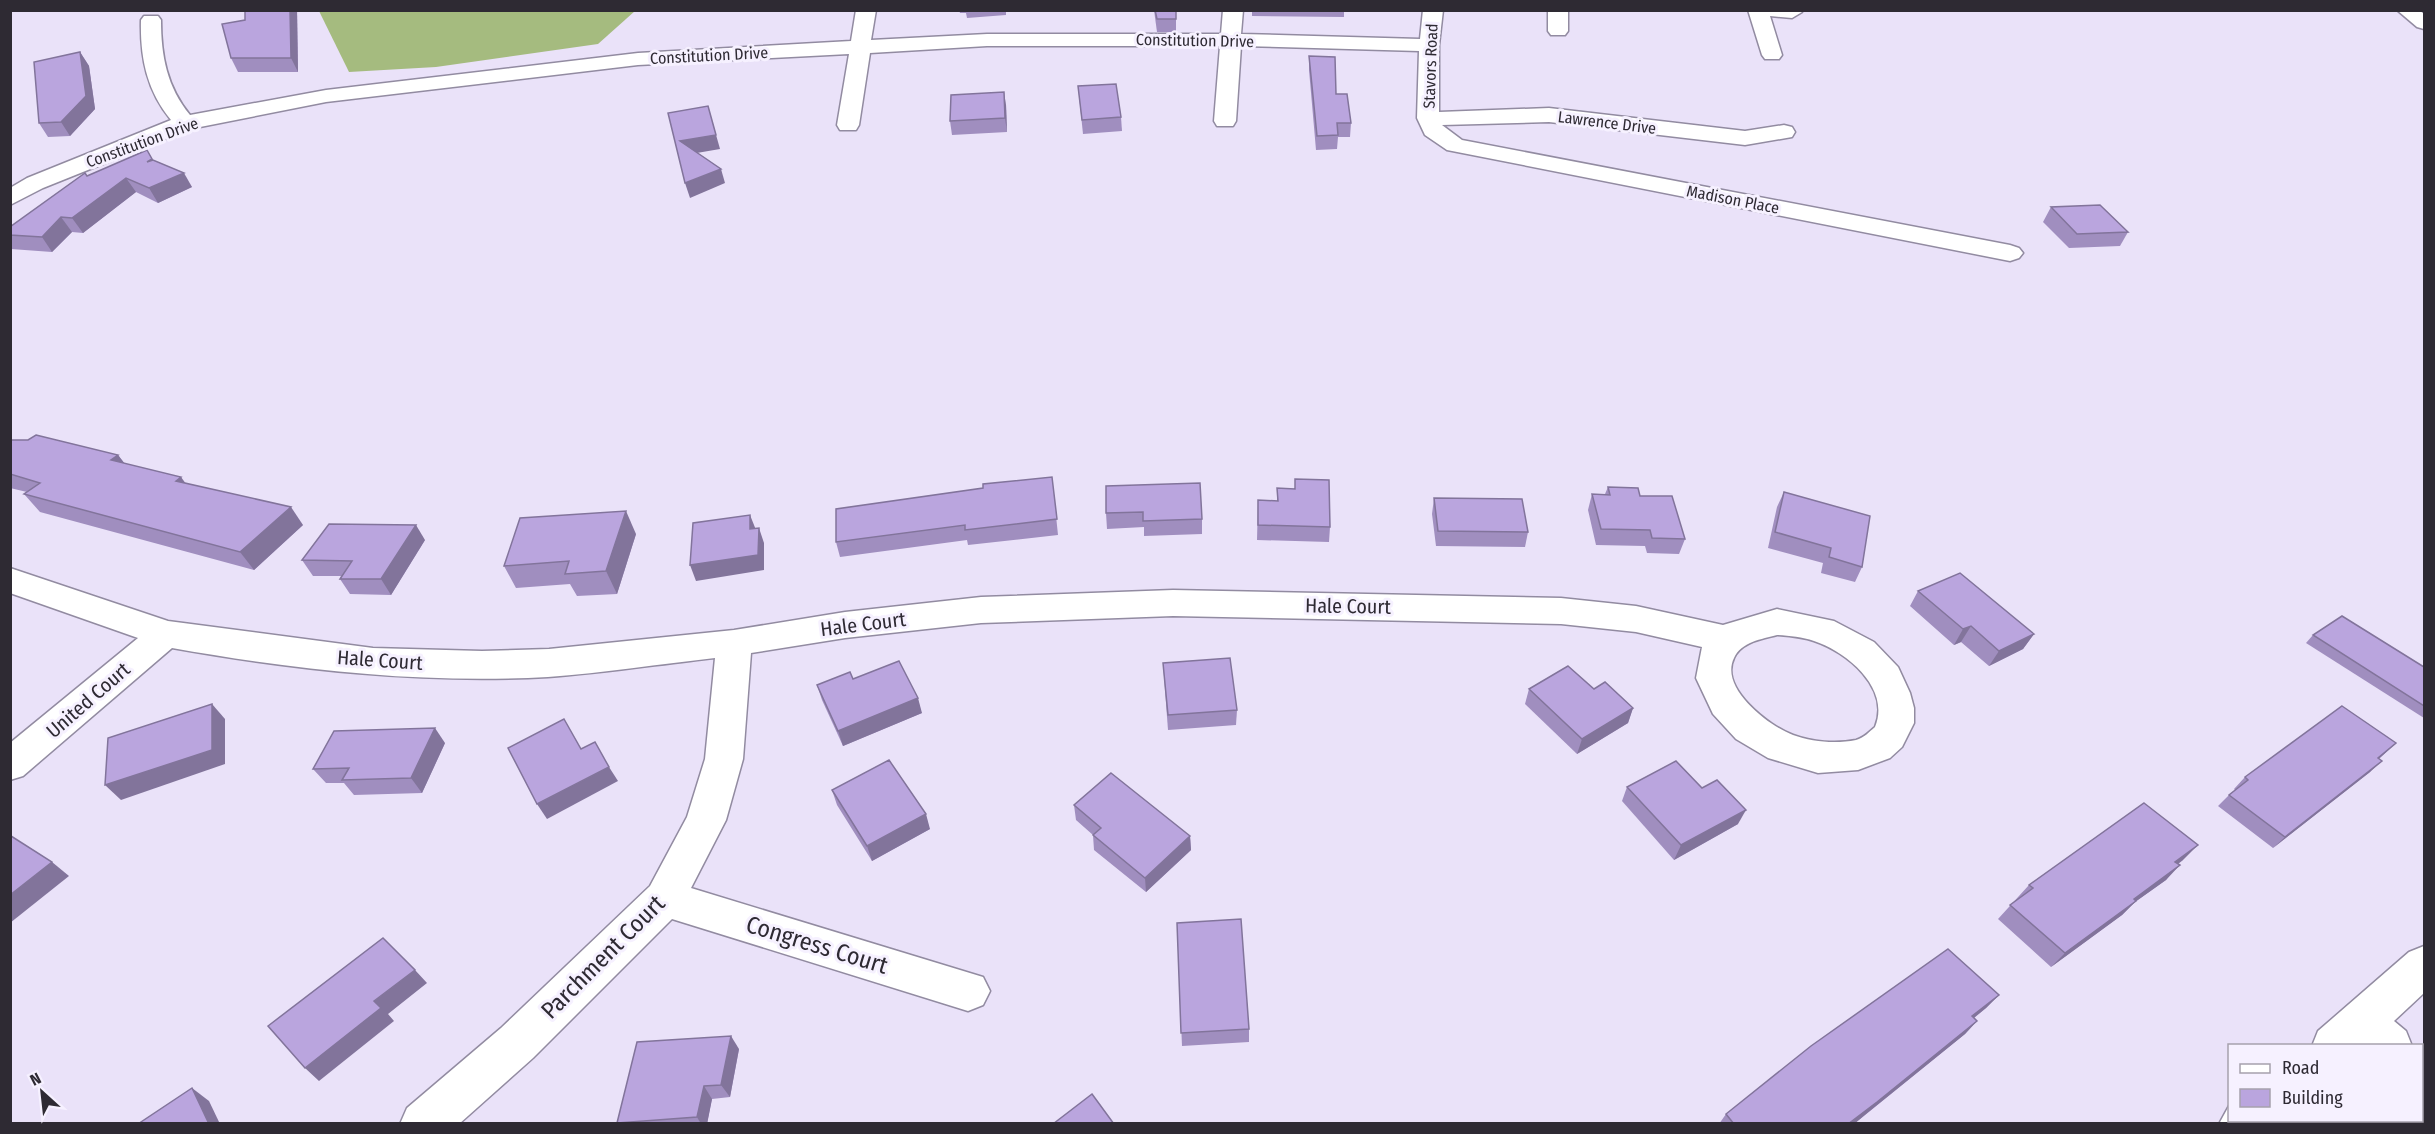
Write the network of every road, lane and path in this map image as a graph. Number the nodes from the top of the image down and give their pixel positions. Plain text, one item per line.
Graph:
1 (866, 10) edge
2 (1233, 10) edge
3 (1433, 10) edge
4 (1558, 10) edge
5 (1758, 10) edge
6 (1768, 10) edge
7 (2406, 10) edge
8 (1792, 12) edge
9 (151, 20) dead end
10 (2424, 23) edge
11 (1558, 32) dead end
12 (1231, 40) junction
13 (1428, 45) junction
14 (862, 46) junction
15 (1772, 55) dead end
16 (1428, 118) junction
17 (1225, 121) dead end
18 (184, 123) junction
19 (848, 125) dead end
20 (1784, 132) dead end
21 (1455, 145) joint
22 (10, 198) edge
23 (2010, 253) dead end
24 (10, 580) edge
25 (166, 634) junction
26 (1726, 639) junction
27 (734, 644) junction
28 (10, 765) edge
29 (665, 899) junction
30 (2414, 975) edge
31 (968, 991) dead end
32 (2362, 1038) edge
33 (423, 1124) edge

1 - 14 street
2 - 12 street
3 - 13 street, Stavors Road
4 - 11 street
5 - 15 street
6 - 8 street
7 - 10 street
9 - 18 street
12 - 13 street, Constitution Drive
12 - 14 street, Constitution Drive
12 - 17 street
13 - 16 street, Stavors Road
14 - 18 street, Constitution Drive
14 - 19 street
16 - 20 street, Lawrence Drive
16 - 21 street, Stavors Road
18 - 22 street, Constitution Drive
21 - 23 street, Madison Place
24 - 25 street, Hale Court
25 - 27 street, Hale Court
25 - 28 street, United Court
26 - 26 street
26 - 27 street, Hale Court
27 - 29 street, Parchment Court
29 - 31 street, Congress Court
29 - 33 street, Parchment Court
30 - 32 street

